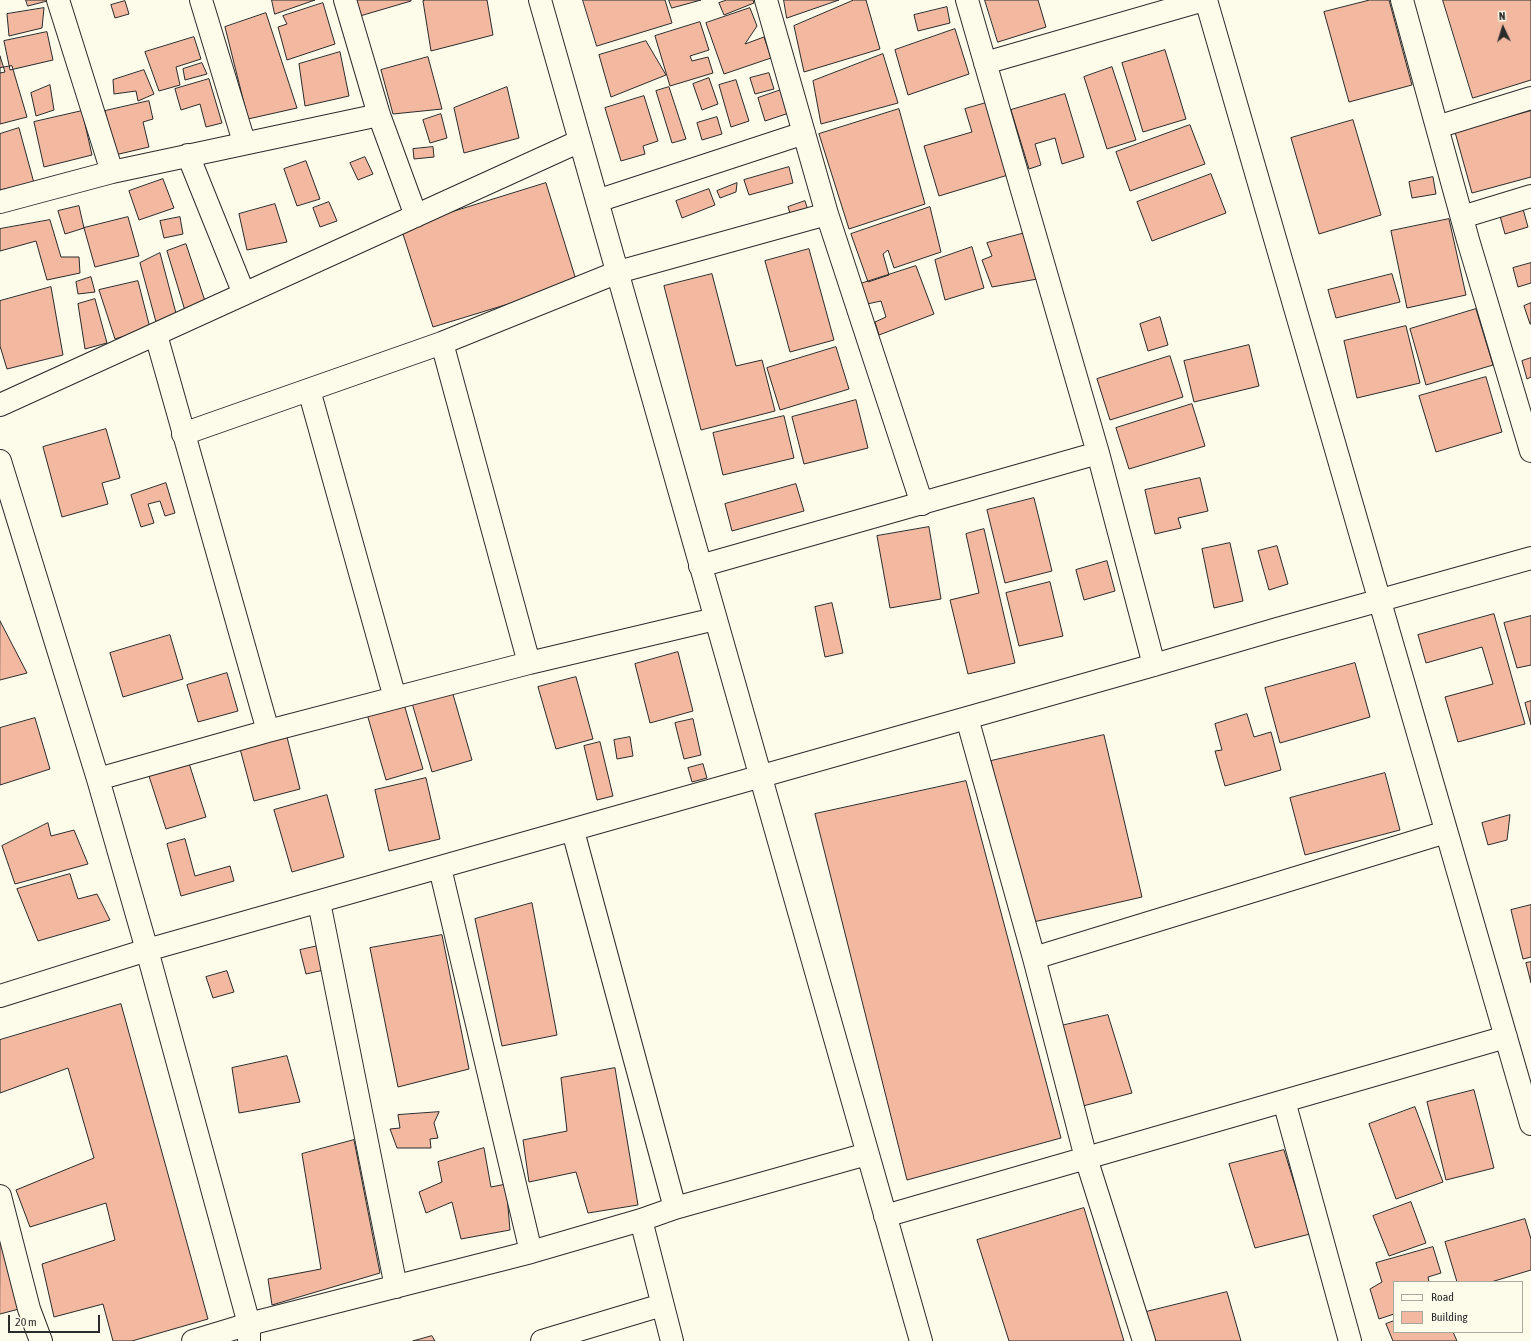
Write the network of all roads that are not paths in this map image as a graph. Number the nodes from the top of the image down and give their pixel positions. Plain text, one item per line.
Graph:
1 (58, 0) edge
2 (201, 0) edge
3 (345, 0) edge
4 (540, 0) edge
5 (766, 0) edge
6 (967, 0) edge
7 (1205, 0) edge
8 (1402, 0) edge
9 (985, 63) junction
10 (1531, 98) edge
11 (379, 115) junction
12 (1437, 127) junction
13 (804, 133) junction
14 (580, 141) junction
15 (244, 142) junction
16 (188, 154) junction
17 (112, 172) junction
18 (1531, 196) edge
19 (596, 201) junction
20 (0, 202) edge
21 (827, 214) junction
22 (416, 216) junction
23 (1462, 217) junction
24 (618, 272) junction
25 (244, 294) junction
26 (156, 335) junction
27 (442, 343) junction
28 (309, 390) junction
29 (0, 405) edge
30 (1525, 407) edge
31 (184, 434) junction
32 (1531, 451) edge
33 (1098, 453) junction
34 (0, 461) edge
35 (922, 504) junction
36 (1531, 558) edge
37 (700, 566) junction
38 (1380, 600) junction
39 (715, 619) junction
40 (529, 663) junction
41 (1154, 665) junction
42 (395, 698) junction
43 (967, 718) junction
44 (268, 731) junction
45 (760, 776) junction
46 (98, 779) junction
47 (573, 831) junction
48 (1446, 832) junction
49 (440, 868) junction
50 (319, 902) junction
51 (147, 950) junction
52 (1034, 958) junction
53 (0, 996) edge
54 (1506, 1037) junction
55 (1284, 1101) junction
56 (1531, 1124) edge
57 (868, 1154) junction
58 (1086, 1158) junction
59 (0, 1196) edge
60 (675, 1208) junction
61 (885, 1216) junction
62 (641, 1220) junction
63 (531, 1252) junction
64 (396, 1287) junction
65 (662, 1305) junction
66 (249, 1332) edge
67 (41, 1341) edge
68 (193, 1341) edge
69 (542, 1341) edge
70 (672, 1341) edge
71 (922, 1341) edge
72 (1144, 1341) edge
73 (1350, 1341) edge

1 - 17 street
2 - 15 street
3 - 11 street
4 - 14 street
5 - 13 street
6 - 9 street
7 - 9 street
7 - 38 street
8 - 12 street
9 - 33 street
10 - 12 street
11 - 15 street
11 - 22 street
12 - 23 street
13 - 19 street
13 - 21 street
14 - 19 street
14 - 22 street
15 - 16 street
16 - 17 street
16 - 25 street
17 - 20 street
18 - 23 street
19 - 24 street
21 - 24 street
21 - 35 street
22 - 25 street
23 - 30 street
24 - 27 street
24 - 37 street
25 - 26 street
26 - 29 street
26 - 31 street
27 - 28 street
27 - 40 street
28 - 31 street
28 - 42 street
30 - 32 street
31 - 44 street
33 - 35 street
33 - 41 street
34 - 46 street
35 - 37 street
36 - 38 street
37 - 39 street
38 - 41 street
38 - 48 street
39 - 40 street
39 - 45 street
40 - 42 street
41 - 43 street
42 - 44 street
43 - 45 street
43 - 52 street
44 - 46 street
45 - 47 street
45 - 57 street
46 - 51 street
47 - 49 street
47 - 60 street
48 - 52 street
48 - 54 street
49 - 50 street
49 - 63 street
50 - 51 street
50 - 64 street
51 - 53 street
51 - 66 street
52 - 58 street
54 - 55 street
54 - 56 street
55 - 58 street
55 - 73 street
57 - 60 street
57 - 61 street
58 - 61 street
58 - 72 street
59 - 67 street
60 - 62 street
61 - 71 street
62 - 63 street
62 - 65 street
63 - 64 street
64 - 66 street
65 - 69 street
65 - 70 street
66 - 68 street

